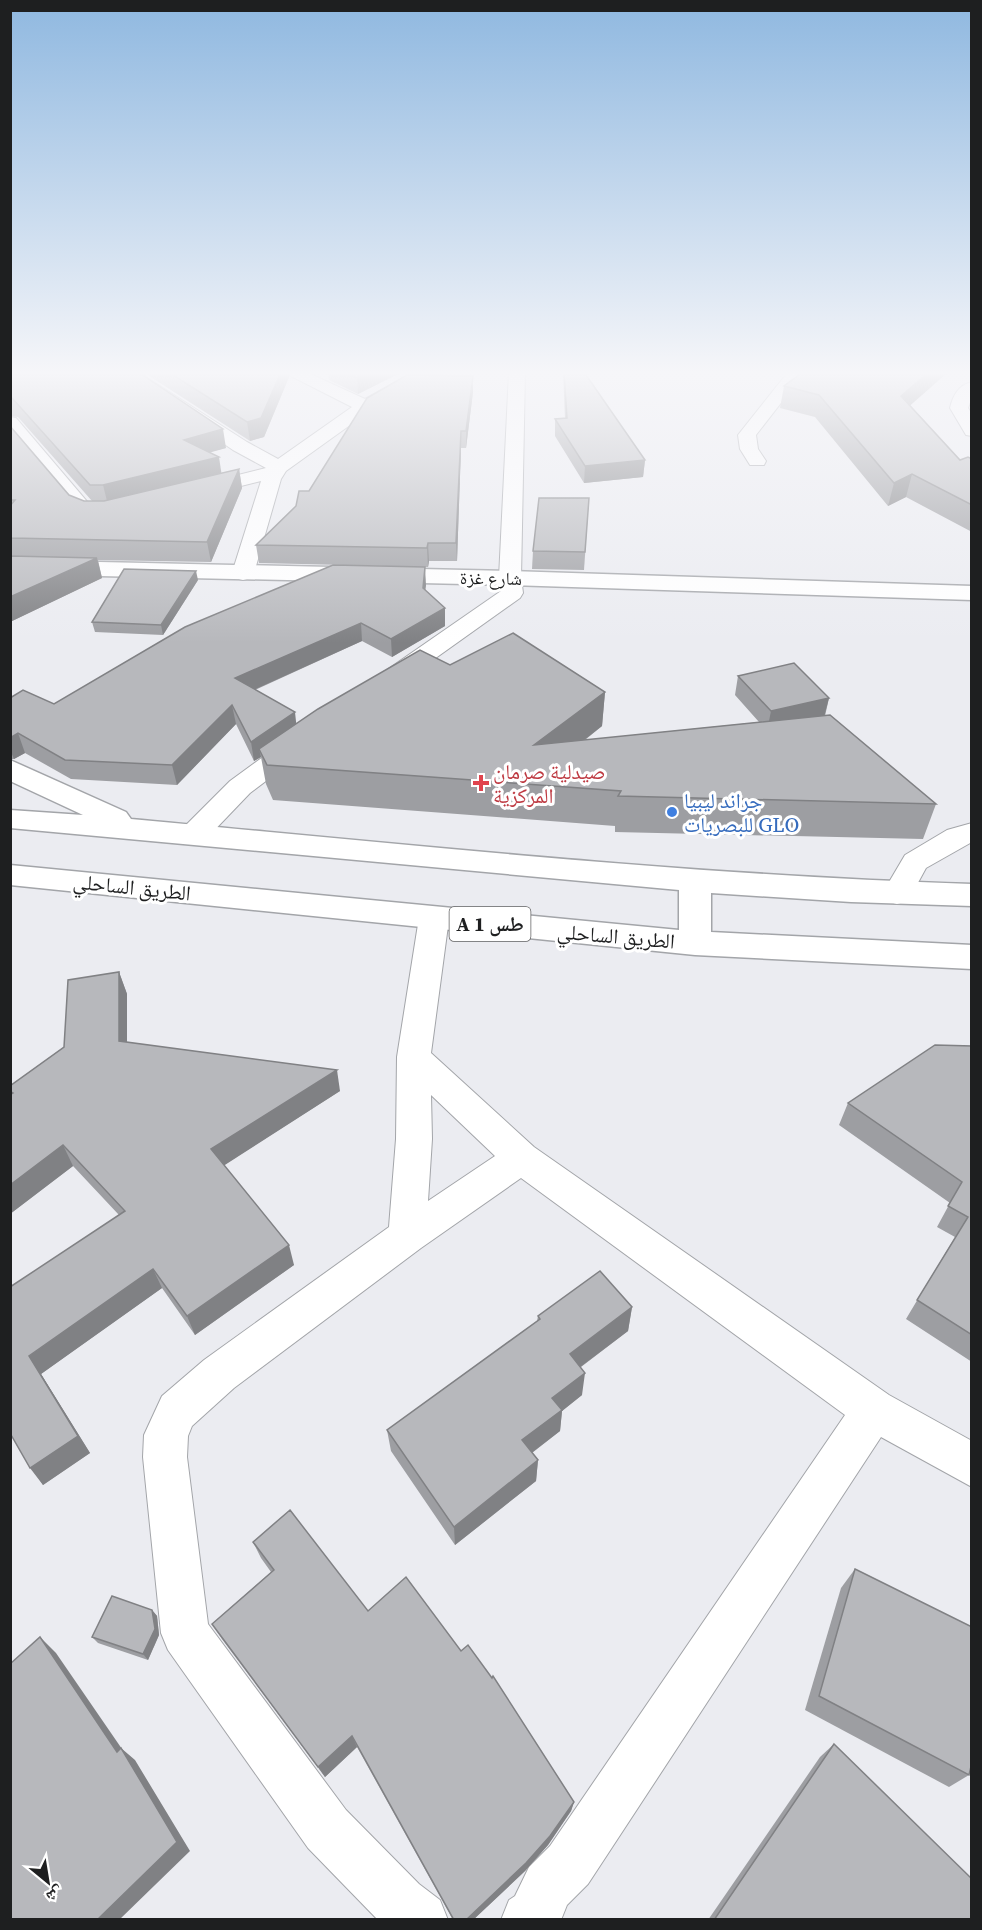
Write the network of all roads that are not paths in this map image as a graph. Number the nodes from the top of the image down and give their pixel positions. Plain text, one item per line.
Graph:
1 (44, 462) edge
2 (266, 462) edge
3 (288, 462) edge
4 (514, 462) edge
5 (278, 469) junction
6 (186, 494) edge
7 (130, 508) edge
8 (10, 567) edge
9 (243, 573) junction
10 (511, 585) junction
11 (10, 586) edge
12 (972, 593) edge
13 (972, 608) edge
14 (370, 693) edge
15 (313, 733) edge
16 (10, 768) edge
17 (10, 819) edge
18 (136, 828) junction
19 (972, 832) edge
20 (195, 833) junction
21 (10, 875) edge
22 (695, 882) junction
23 (897, 894) junction
24 (972, 895) edge
25 (434, 918) junction
26 (695, 943) junction
27 (972, 957) edge
28 (414, 1057) junction
29 (521, 1158) junction
30 (407, 1236) junction
31 (874, 1410) junction
32 (972, 1465) edge
33 (420, 1920) edge
34 (529, 1920) edge

1 - 7 street
2 - 5 street
3 - 5 street
4 - 10 street
5 - 6 street
5 - 9 street
8 - 9 main road, شارع غزة
9 - 10 main road, شارع غزة
10 - 11 main road, شارع غزة
10 - 12 main road, شارع غزة
10 - 13 main road, شارع غزة
10 - 14 street
15 - 20 street
16 - 18 main road
17 - 18 main road
18 - 20 main road
19 - 23 street
20 - 22 main road
21 - 25 main road, الطريق الساحلي / A 1 طس
22 - 23 main road
22 - 26 main road
23 - 24 main road
25 - 26 main road, الطريق الساحلي / A 1 طس
25 - 28 street
26 - 27 main road, الطريق الساحلي / A 1 طس
28 - 29 street
28 - 30 street
29 - 30 street
29 - 31 street
30 - 33 street
31 - 32 street
31 - 34 street

